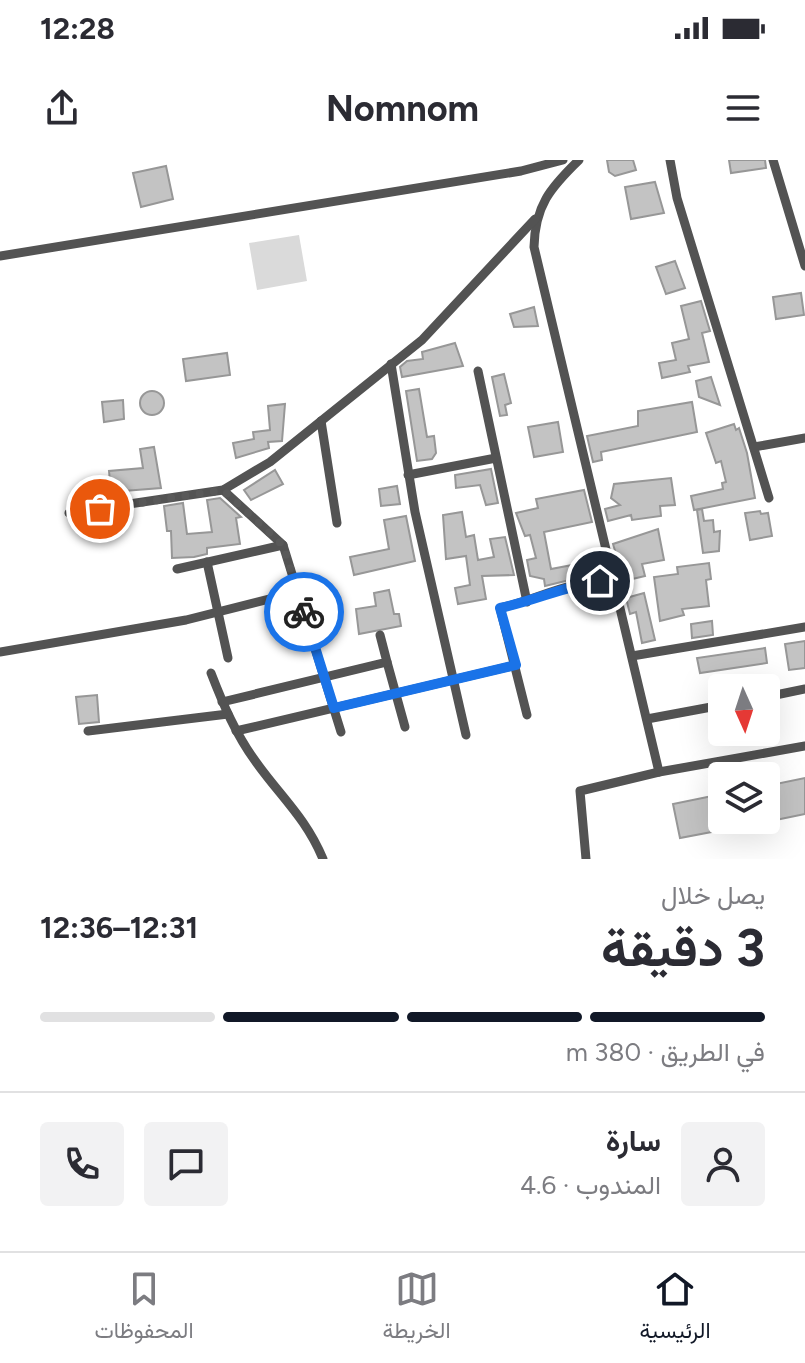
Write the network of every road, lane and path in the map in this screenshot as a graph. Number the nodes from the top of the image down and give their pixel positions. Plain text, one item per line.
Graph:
1 (563, 160) edge
2 (579, 160) edge
3 (670, 160) edge
4 (773, 160) edge
5 (535, 219) junction
6 (0, 256) edge
7 (805, 266) edge
8 (391, 364) junction
9 (478, 371) dead end
10 (321, 421) junction
11 (805, 438) edge
12 (754, 447) junction
13 (496, 458) junction
14 (408, 475) junction
15 (223, 490) junction
16 (769, 498) dead end
17 (69, 513) dead end
18 (337, 523) dead end
19 (283, 545) junction
20 (207, 562) junction
21 (177, 569) dead end
22 (613, 583) junction
23 (297, 592) junction
24 (527, 602) junction
25 (218, 612) junction
26 (805, 627) edge
27 (380, 635) dead end
28 (0, 652) edge
29 (632, 656) junction
30 (228, 658) dead end
31 (387, 662) junction
32 (516, 665) junction
33 (211, 673) dead end
34 (324, 678) junction
35 (453, 680) junction
36 (805, 689) edge
37 (396, 693) junction
38 (780, 694) edge
39 (222, 702) junction
40 (334, 708) junction
41 (708, 708) edge
42 (228, 714) junction
43 (527, 715) dead end
44 (647, 719) junction
45 (405, 727) dead end
46 (88, 731) dead end
47 (236, 731) junction
48 (341, 732) dead end
49 (466, 735) dead end
50 (805, 746) edge
51 (659, 772) junction
52 (323, 859) edge
53 (586, 859) edge

1 - 6 street
2 - 5 street
3 - 12 street
4 - 7 street
5 - 8 street
5 - 22 street
8 - 10 street
8 - 14 street
9 - 13 street
10 - 15 street
10 - 18 street
11 - 12 street
12 - 16 street
13 - 14 street
13 - 24 street
14 - 35 street
15 - 17 street
15 - 19 street
19 - 20 street
19 - 23 street
20 - 21 street
20 - 25 street
22 - 24 street
22 - 29 street
23 - 25 street
23 - 34 street
24 - 32 street
25 - 28 street
25 - 30 street
26 - 29 street
27 - 31 street
29 - 44 street
31 - 34 street
31 - 37 street
32 - 35 street
32 - 43 street
33 - 39 street
34 - 39 street
34 - 40 street
35 - 37 street
35 - 49 street
36 - 38 street
37 - 40 street
37 - 45 street
39 - 42 street
40 - 47 street
40 - 48 street
41 - 44 street
42 - 46 street
42 - 47 street
44 - 51 street
47 - 52 street
50 - 51 street
51 - 53 street

